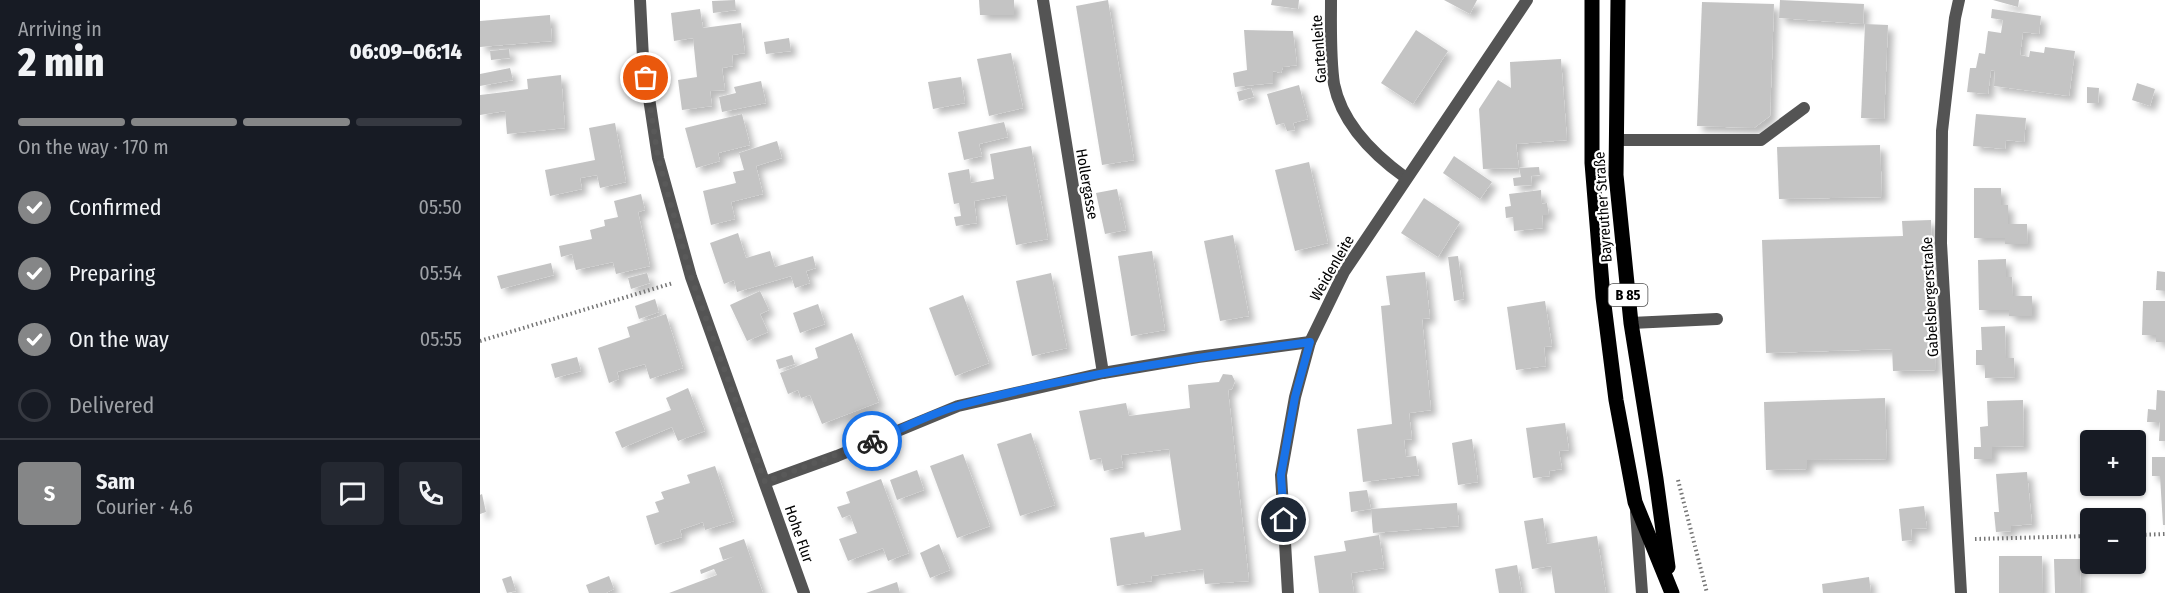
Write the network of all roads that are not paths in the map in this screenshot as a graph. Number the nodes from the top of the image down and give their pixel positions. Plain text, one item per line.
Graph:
1 (640, 0) edge
2 (1043, 0) edge
3 (1331, 0) edge
4 (1527, 0) edge
5 (1592, 0) edge
6 (1618, 0) edge
7 (1959, 0) edge
8 (1804, 108) dead end
9 (1616, 140) junction
10 (1406, 177) junction
11 (1717, 319) dead end
12 (1631, 323) junction
13 (1310, 342) junction
14 (1103, 373) junction
15 (765, 482) junction
16 (1635, 502) junction
17 (1671, 590) edge
18 (804, 593) edge
19 (1288, 593) edge
20 (1642, 593) edge
21 (1961, 593) edge

1 - 15 street, Hohe Flur
2 - 14 street, Hollergasse
3 - 10 street, Gartenleite
4 - 10 street, Weidenleite
5 - 16 main road, Bayreuther Straße / B 85
6 - 9 main road, Bayreuther Straße / B 85
7 - 21 street, Gabelsbergerstraße
8 - 9 street
9 - 12 main road, Bayreuther Straße / B 85
10 - 13 street, Weidenleite
11 - 12 street
12 - 17 main road, Bayreuther Straße / B 85
13 - 14 street
13 - 19 street, Weidenleite
14 - 15 street
15 - 18 street, Hohe Flur
16 - 17 main road, Bayreuther Straße / B 85
16 - 20 street, Bayreuther Straße

